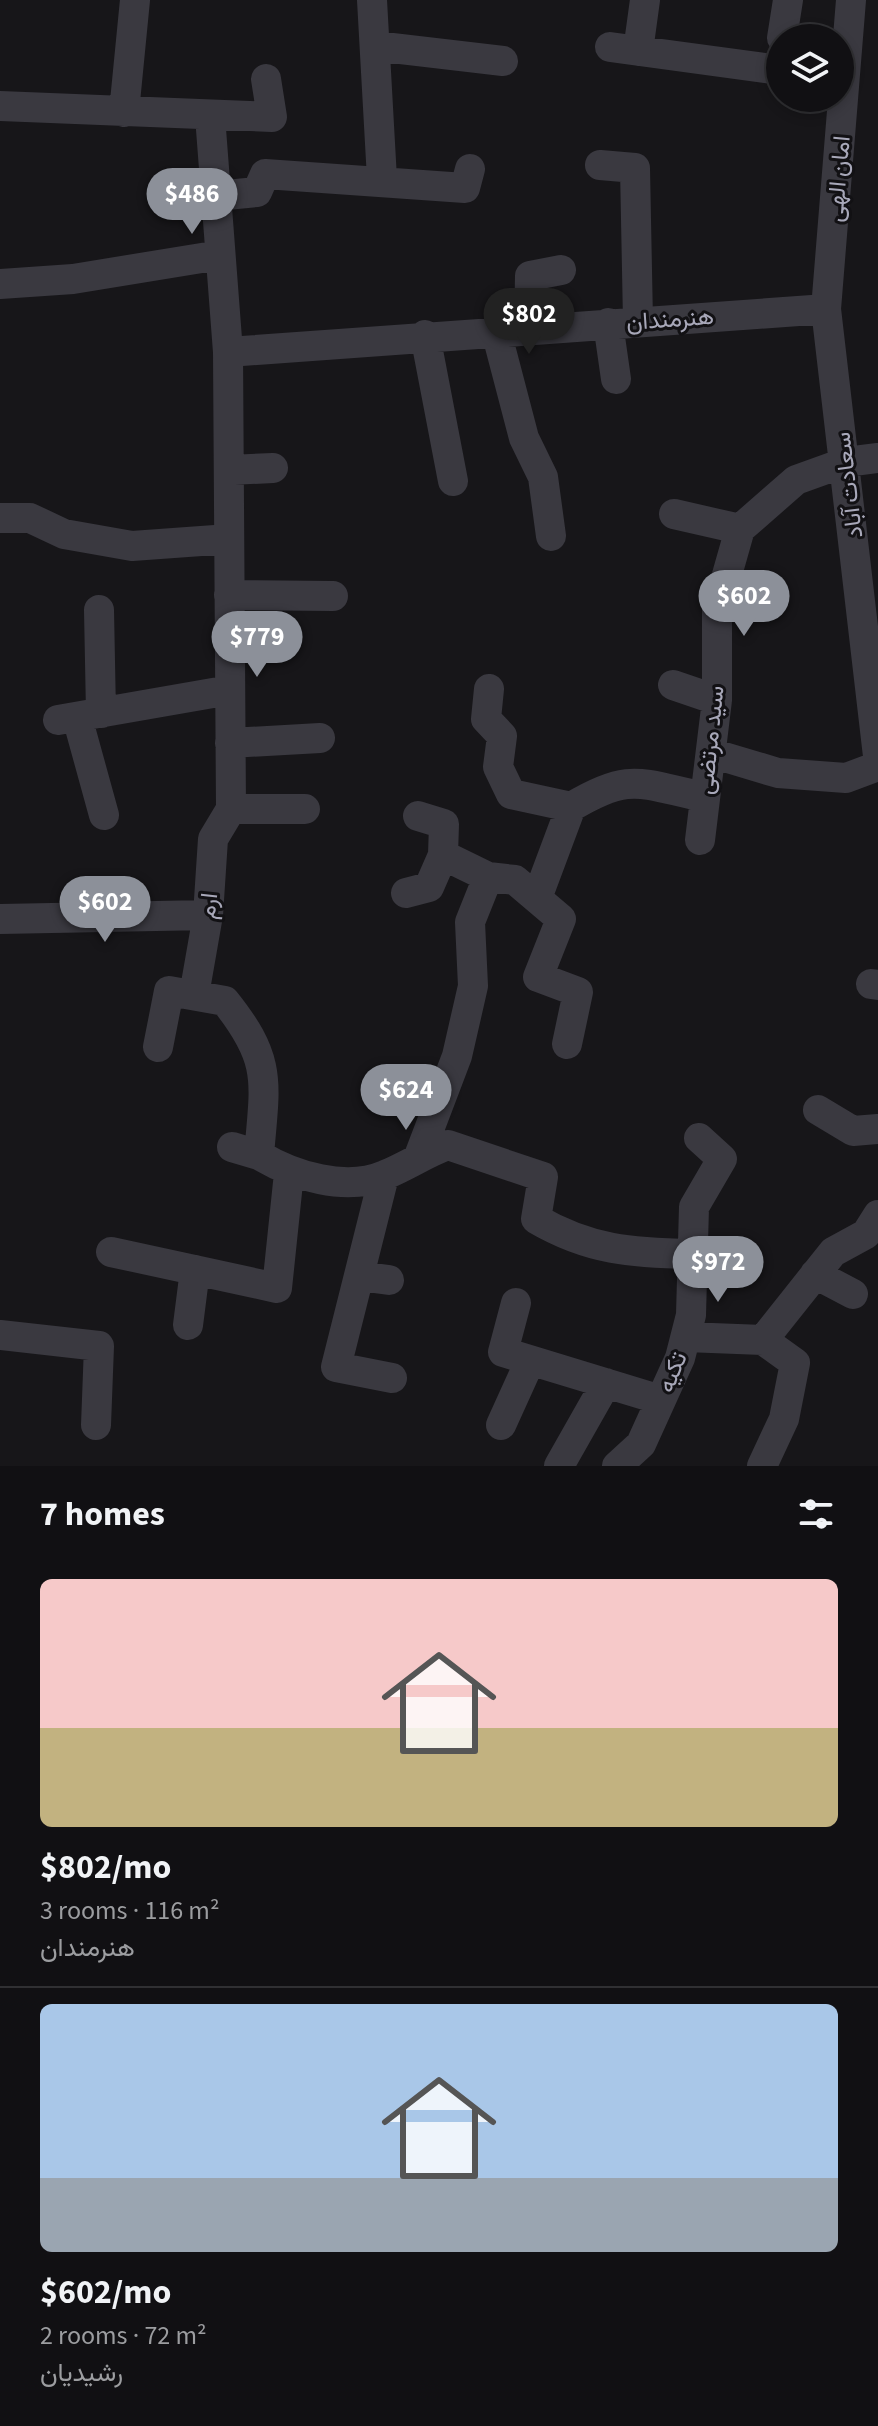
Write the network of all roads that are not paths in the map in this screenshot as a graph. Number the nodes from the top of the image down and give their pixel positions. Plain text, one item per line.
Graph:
1 (135, 0) edge
2 (372, 0) edge
3 (645, 0) edge
4 (788, 0) edge
5 (851, 0) edge
6 (784, 24) edge
7 (849, 24) edge
8 (375, 46) junction
9 (503, 61) dead end
10 (766, 64) edge
11 (266, 79) dead end
12 (0, 106) edge
13 (124, 112) junction
14 (840, 112) edge
15 (210, 116) junction
16 (600, 165) dead end
17 (470, 169) dead end
18 (382, 179) junction
19 (216, 196) junction
20 (220, 255) junction
21 (561, 270) dead end
22 (0, 284) edge
23 (826, 309) junction
24 (623, 322) junction
25 (529, 329) junction
26 (496, 331) junction
27 (425, 335) junction
28 (228, 352) junction
29 (616, 379) dead end
30 (878, 458) edge
31 (846, 462) junction
32 (273, 468) dead end
33 (229, 470) junction
34 (453, 481) dead end
35 (674, 514) dead end
36 (0, 518) edge
37 (740, 529) junction
38 (551, 536) dead end
39 (229, 539) junction
40 (229, 595) junction
41 (333, 596) dead end
42 (99, 610) dead end
43 (871, 628) edge
44 (673, 685) dead end
45 (489, 689) dead end
46 (230, 690) junction
47 (717, 700) junction
48 (79, 717) junction
49 (320, 738) dead end
50 (230, 743) junction
51 (711, 753) junction
52 (878, 756) edge
53 (878, 766) edge
54 (705, 797) junction
55 (571, 807) junction
56 (231, 809) junction
57 (305, 809) dead end
58 (104, 815) dead end
59 (418, 816) dead end
60 (700, 840) dead end
61 (443, 855) junction
62 (488, 877) junction
63 (406, 893) dead end
64 (537, 898) junction
65 (208, 915) junction
66 (0, 919) edge
67 (194, 995) junction
68 (567, 1044) dead end
69 (158, 1047) dead end
70 (818, 1110) dead end
71 (878, 1129) edge
72 (699, 1138) dead end
73 (419, 1156) junction
74 (289, 1173) junction
75 (384, 1176) junction
76 (878, 1215) edge
77 (111, 1252) dead end
78 (692, 1254) junction
79 (195, 1270) junction
80 (815, 1274) junction
81 (359, 1276) junction
82 (389, 1280) dead end
83 (853, 1294) dead end
84 (516, 1303) dead end
85 (188, 1325) dead end
86 (0, 1335) edge
87 (686, 1337) junction
88 (763, 1340) junction
89 (530, 1361) junction
90 (392, 1378) dead end
91 (606, 1383) junction
92 (661, 1400) junction
93 (96, 1425) dead end
94 (501, 1425) dead end
95 (559, 1466) edge
96 (617, 1466) edge
97 (762, 1466) edge

1 - 13 street
2 - 8 street
3 - 10 street
4 - 6 street
5 - 7 street, امان الهی
8 - 9 street
8 - 18 street
11 - 15 street
12 - 13 street
13 - 15 street
14 - 23 street, امان الهی
15 - 19 street, ارم
16 - 24 street
17 - 18 street
18 - 19 street
19 - 20 street, ارم
20 - 22 street
20 - 28 street, ارم
21 - 25 street
23 - 24 street, هنرمندان
23 - 31 street, سعادت آباد
24 - 25 street, هنرمندان
24 - 29 street
25 - 26 street, هنرمندان
26 - 27 street, هنرمندان
26 - 38 street
27 - 28 street, هنرمندان
27 - 34 street
28 - 33 street, ارم
30 - 31 street
31 - 37 street
31 - 43 street, سعادت آباد
32 - 33 street
33 - 39 street, ارم
35 - 37 street
36 - 39 street
37 - 47 street, سید مرتضی
39 - 40 street, ارم
40 - 41 street
40 - 46 street, ارم
42 - 48 street
43 - 52 street, سعادت آباد
44 - 47 street
45 - 55 street
46 - 48 street
46 - 50 street, ارم
47 - 51 street, سید مرتضی
48 - 58 street
49 - 50 street
50 - 56 street, ارم
51 - 53 street
51 - 54 street, سید مرتضی
54 - 55 street
54 - 60 street, سید مرتضی
55 - 64 street
56 - 57 street
56 - 65 street, ارم
59 - 61 street
61 - 62 street
61 - 63 street
62 - 64 street
62 - 73 street
64 - 68 street
65 - 66 street
65 - 67 street, ارم
67 - 69 street
67 - 74 street
70 - 71 street
72 - 78 street, تکیه
73 - 75 street
73 - 78 street
74 - 75 street
74 - 79 street
75 - 81 street
76 - 80 street
77 - 79 street
78 - 87 street, تکیه
79 - 85 street
80 - 83 street
80 - 88 street
81 - 82 street
81 - 90 street
84 - 89 street
86 - 93 street
87 - 88 street
87 - 92 street, تکیه
88 - 97 street
89 - 91 street
89 - 94 street
91 - 92 street
91 - 95 street
92 - 96 street, تکیه

